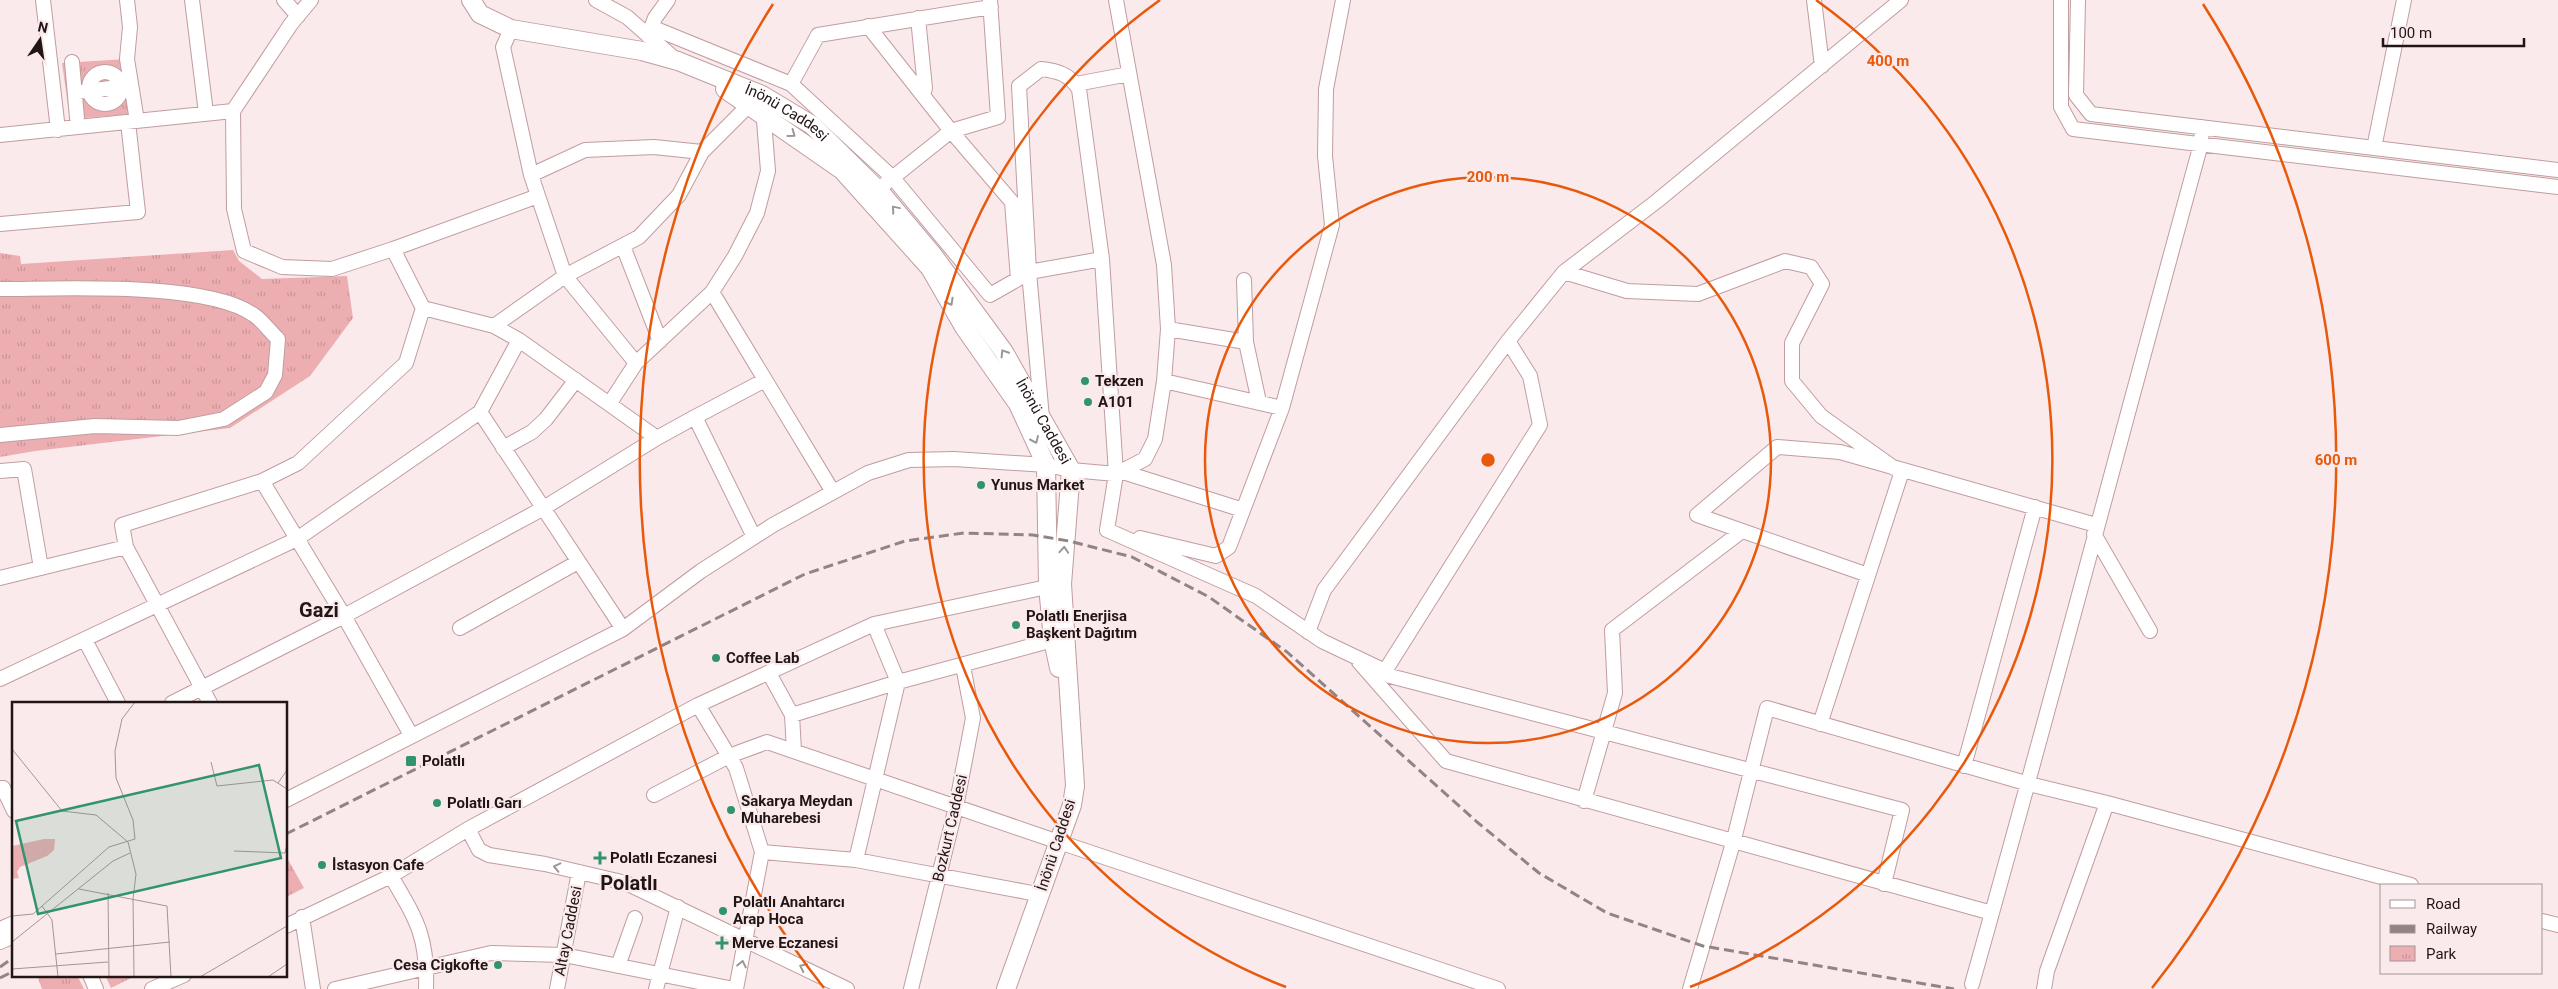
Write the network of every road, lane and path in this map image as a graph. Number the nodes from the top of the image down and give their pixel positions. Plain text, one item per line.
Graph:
1 (43, 0) edge
2 (127, 0) edge
3 (192, 0) edge
4 (284, 0) edge
5 (311, 0) edge
6 (471, 0) edge
7 (596, 0) edge
8 (668, 0) edge
9 (1116, 0) edge
10 (1343, 0) edge
11 (1814, 0) edge
12 (1901, 0) edge
13 (2061, 0) edge
14 (2078, 0) edge
15 (2404, 0) edge
16 (990, 4) edge
17 (298, 16) junction
18 (918, 18) junction
19 (868, 26) junction
20 (511, 29) junction
21 (647, 38) junction
22 (72, 62) dead end
23 (1822, 66) junction
24 (1129, 74) junction
25 (790, 84) junction
26 (1076, 84) junction
27 (1018, 86) junction
28 (997, 87) junction
29 (107, 88) junction
30 (75, 92) junction
31 (923, 95) junction
32 (755, 99) junction
33 (233, 110) junction
34 (206, 114) junction
35 (764, 114) junction
36 (77, 118) dead end
37 (133, 122) junction
38 (2202, 127) junction
39 (58, 130) junction
40 (951, 131) junction
41 (0, 135) edge
42 (2200, 144) junction
43 (2374, 148) junction
44 (702, 152) junction
45 (2558, 170) edge
46 (531, 175) junction
47 (893, 178) junction
48 (2558, 187) edge
49 (878, 190) junction
50 (538, 196) junction
51 (0, 224) edge
52 (623, 246) junction
53 (393, 249) junction
54 (1102, 259) junction
55 (1029, 272) junction
56 (1564, 272) junction
57 (565, 276) junction
58 (1244, 280) dead end
59 (0, 289) edge
60 (712, 292) junction
61 (422, 308) junction
62 (494, 326) junction
63 (1168, 329) junction
64 (519, 340) junction
65 (660, 341) junction
66 (1508, 341) junction
67 (1246, 342) junction
68 (636, 363) junction
69 (576, 380) junction
70 (765, 380) junction
71 (1164, 381) junction
72 (1259, 402) junction
73 (610, 403) junction
74 (1282, 408) junction
75 (480, 412) junction
76 (695, 417) junction
77 (1043, 421) junction
78 (0, 435) edge
79 (657, 438) junction
80 (503, 448) junction
81 (1046, 465) junction
82 (1898, 469) junction
83 (1071, 470) junction
84 (0, 471) edge
85 (1119, 473) junction
86 (262, 481) junction
87 (833, 492) junction
88 (2035, 508) junction
89 (542, 509) junction
90 (1243, 510) junction
91 (2095, 529) junction
92 (1107, 530) junction
93 (1742, 532) junction
94 (754, 538) junction
95 (297, 539) junction
96 (126, 547) junction
97 (578, 562) junction
98 (41, 568) junction
99 (1868, 575) junction
100 (0, 578) edge
101 (1055, 585) junction
102 (157, 607) junction
103 (344, 616) junction
104 (874, 624) junction
105 (460, 628) dead end
106 (623, 629) junction
107 (1308, 632) junction
108 (2150, 632) dead end
109 (85, 640) junction
110 (1053, 640) junction
111 (1357, 659) junction
112 (963, 666) junction
113 (1385, 671) junction
114 (769, 673) junction
115 (0, 679) edge
116 (898, 682) junction
117 (202, 688) junction
118 (117, 702) edge
119 (174, 702) edge
120 (209, 702) edge
121 (698, 705) junction
122 (792, 715) junction
123 (1820, 724) junction
124 (1605, 731) junction
125 (411, 735) junction
126 (794, 751) junction
127 (729, 756) junction
128 (1964, 766) junction
129 (1752, 772) junction
130 (875, 780) junction
131 (2029, 784) junction
132 (4, 785) edge
133 (654, 795) dead end
134 (288, 799) edge
135 (1584, 801) junction
136 (2107, 803) junction
137 (12, 806) edge
138 (956, 807) junction
139 (468, 829) junction
140 (1054, 841) junction
141 (1733, 843) junction
142 (762, 852) junction
143 (856, 860) junction
144 (579, 872) junction
145 (391, 876) junction
146 (939, 876) junction
147 (1884, 884) junction
148 (2407, 884) edge
149 (1032, 893) junction
150 (678, 907) junction
151 (1992, 913) junction
152 (302, 917) junction
153 (635, 918) dead end
154 (2543, 921) edge
155 (12, 923) edge
156 (288, 925) edge
157 (2558, 925) edge
158 (0, 929) edge
159 (12, 937) edge
160 (747, 939) junction
161 (0, 942) edge
162 (564, 955) junction
163 (427, 966) junction
164 (618, 966) junction
165 (658, 973) junction
166 (90, 976) edge
167 (182, 976) edge
168 (1972, 984) dead end
169 (96, 989) edge
170 (152, 989) edge
171 (313, 989) edge
172 (335, 989) edge
173 (426, 989) edge
174 (557, 989) edge
175 (656, 989) edge
176 (735, 989) edge
177 (847, 989) edge
178 (911, 989) edge
179 (996, 989) edge
180 (1006, 989) edge
181 (1498, 989) edge
182 (1690, 989) edge
183 (2044, 989) edge

1 - 39 street
2 - 29 street
3 - 34 street
4 - 17 street
5 - 17 street
6 - 20 main road, İnönü Caddesi
7 - 21 street
8 - 21 street
9 - 24 street
10 - 74 street
11 - 23 street
12 - 23 street
13 - 42 street
14 - 38 street
15 - 43 street
16 - 18 street
16 - 28 street
17 - 33 street
18 - 19 street
18 - 31 street
19 - 25 street
19 - 31 street
20 - 21 main road, İnönü Caddesi
20 - 46 street
21 - 25 street
21 - 32 main road, İnönü Caddesi
22 - 30 street
23 - 56 street
24 - 26 street
24 - 63 street
25 - 47 street
26 - 27 street
26 - 54 street
27 - 28 street
27 - 55 street
28 - 40 street
29 - 30 street
29 - 37 street
30 - 36 street
31 - 40 street
32 - 35 main road, İnönü Caddesi
32 - 44 street
32 - 49 main road, İnönü Caddesi
33 - 34 street
33 - 53 street
34 - 37 street
35 - 60 street
35 -> 81 main road, İnönü Caddesi
37 - 39 street
37 - 51 street
38 - 42 street
38 - 43 street
39 - 41 street
40 - 47 street
40 - 47 street
42 - 48 street
42 - 91 street
43 - 45 street
44 - 46 street
44 - 52 street
46 - 50 street
47 - 49 street
77 -> 49 main road, İnönü Caddesi
50 - 53 street
50 - 57 street
52 - 57 street
52 - 65 street
53 - 61 street
54 - 55 street
54 - 85 street
55 - 77 street
56 - 66 street
56 - 82 street
57 - 62 street
57 - 68 street
58 - 67 street
59 - 78 street
60 - 65 street
60 - 70 street
61 - 62 street
61 - 86 street
62 - 64 street
63 - 67 street
63 - 71 street
64 - 69 street
64 - 75 street
65 - 68 street
66 - 107 street
66 - 113 street
67 - 72 street
68 - 73 street
69 - 73 street
69 - 80 street
70 - 76 street
70 - 87 street
71 - 72 street
71 - 85 street
72 - 74 street
73 - 79 street
74 - 90 street
75 - 80 street
75 - 95 street
76 - 79 street
76 - 94 street
77 - 83 main road, İnönü Caddesi
79 - 89 street
80 - 89 street
81 - 83 street
81 - 87 street
81 - 101 main road, İnönü Caddesi
82 - 88 street
82 - 93 street
82 - 99 street
83 - 85 street
101 -> 83 main road, İnönü Caddesi
84 - 98 street
85 - 90 street
85 - 92 street
86 - 95 street
86 - 96 street
87 - 94 street
88 - 91 street
88 - 128 street
89 - 97 street
89 - 103 street
90 - 92 street
91 - 108 street
91 - 131 street
92 - 107 street
93 - 99 street
93 - 124 street
94 - 106 street
95 - 102 street
95 - 103 street
96 - 98 street
96 - 102 street
97 - 105 street
97 - 106 street
98 - 100 street
99 - 123 street
101 - 104 street
101 - 110 main road, İnönü Caddesi
101 - 140 main road, İnönü Caddesi
102 - 109 street
102 - 117 street
103 - 117 street
103 - 125 street
104 - 114 street
104 - 116 street
106 - 125 street
107 - 111 street
109 - 115 street
109 - 118 street
110 - 112 street
110 - 140 main road, İnönü Caddesi
111 - 113 street
111 - 135 street
112 - 116 street
112 - 138 street, Bozkurt Caddesi
113 - 124 street
114 - 121 street
114 - 122 street
116 - 122 street
116 - 130 street
117 - 119 street
117 - 120 street
121 - 127 street
121 - 139 street
122 - 126 street
123 - 128 street
123 - 129 street
124 - 129 street
124 - 135 street
125 - 134 street
126 - 127 street
126 - 130 street
127 - 133 street
127 - 142 street
128 - 131 street
129 - 141 street
129 - 147 street
130 - 138 street
130 - 143 street
131 - 136 street
131 - 151 street
132 - 137 street
135 - 141 street
136 - 148 street
136 - 183 street
138 - 140 street
138 - 146 street, Bozkurt Caddesi
144 -> 139 street
139 - 145 street
140 - 149 main road, İnönü Caddesi
140 - 180 main road, İnönü Caddesi
140 - 181 street
141 - 147 street
141 - 182 street
142 - 143 street
142 - 160 street
143 - 146 street
144 - 150 street
144 - 162 street, Altay Caddesi
145 - 152 street
145 - 163 street
146 - 149 street
146 - 178 street, Bozkurt Caddesi
147 - 151 street
149 - 179 main road, İnönü Caddesi
150 - 160 street
150 - 165 street
151 - 168 street
152 - 156 street
152 - 171 street
153 - 164 street
154 - 157 street
155 - 158 street
159 - 161 street
176 -> 160 street
177 -> 160 street
162 - 163 street
162 - 164 street
162 - 174 street, Altay Caddesi
163 - 172 street
163 - 173 street
164 - 165 street
165 - 175 street
165 - 176 street
166 - 169 street
167 - 170 street

